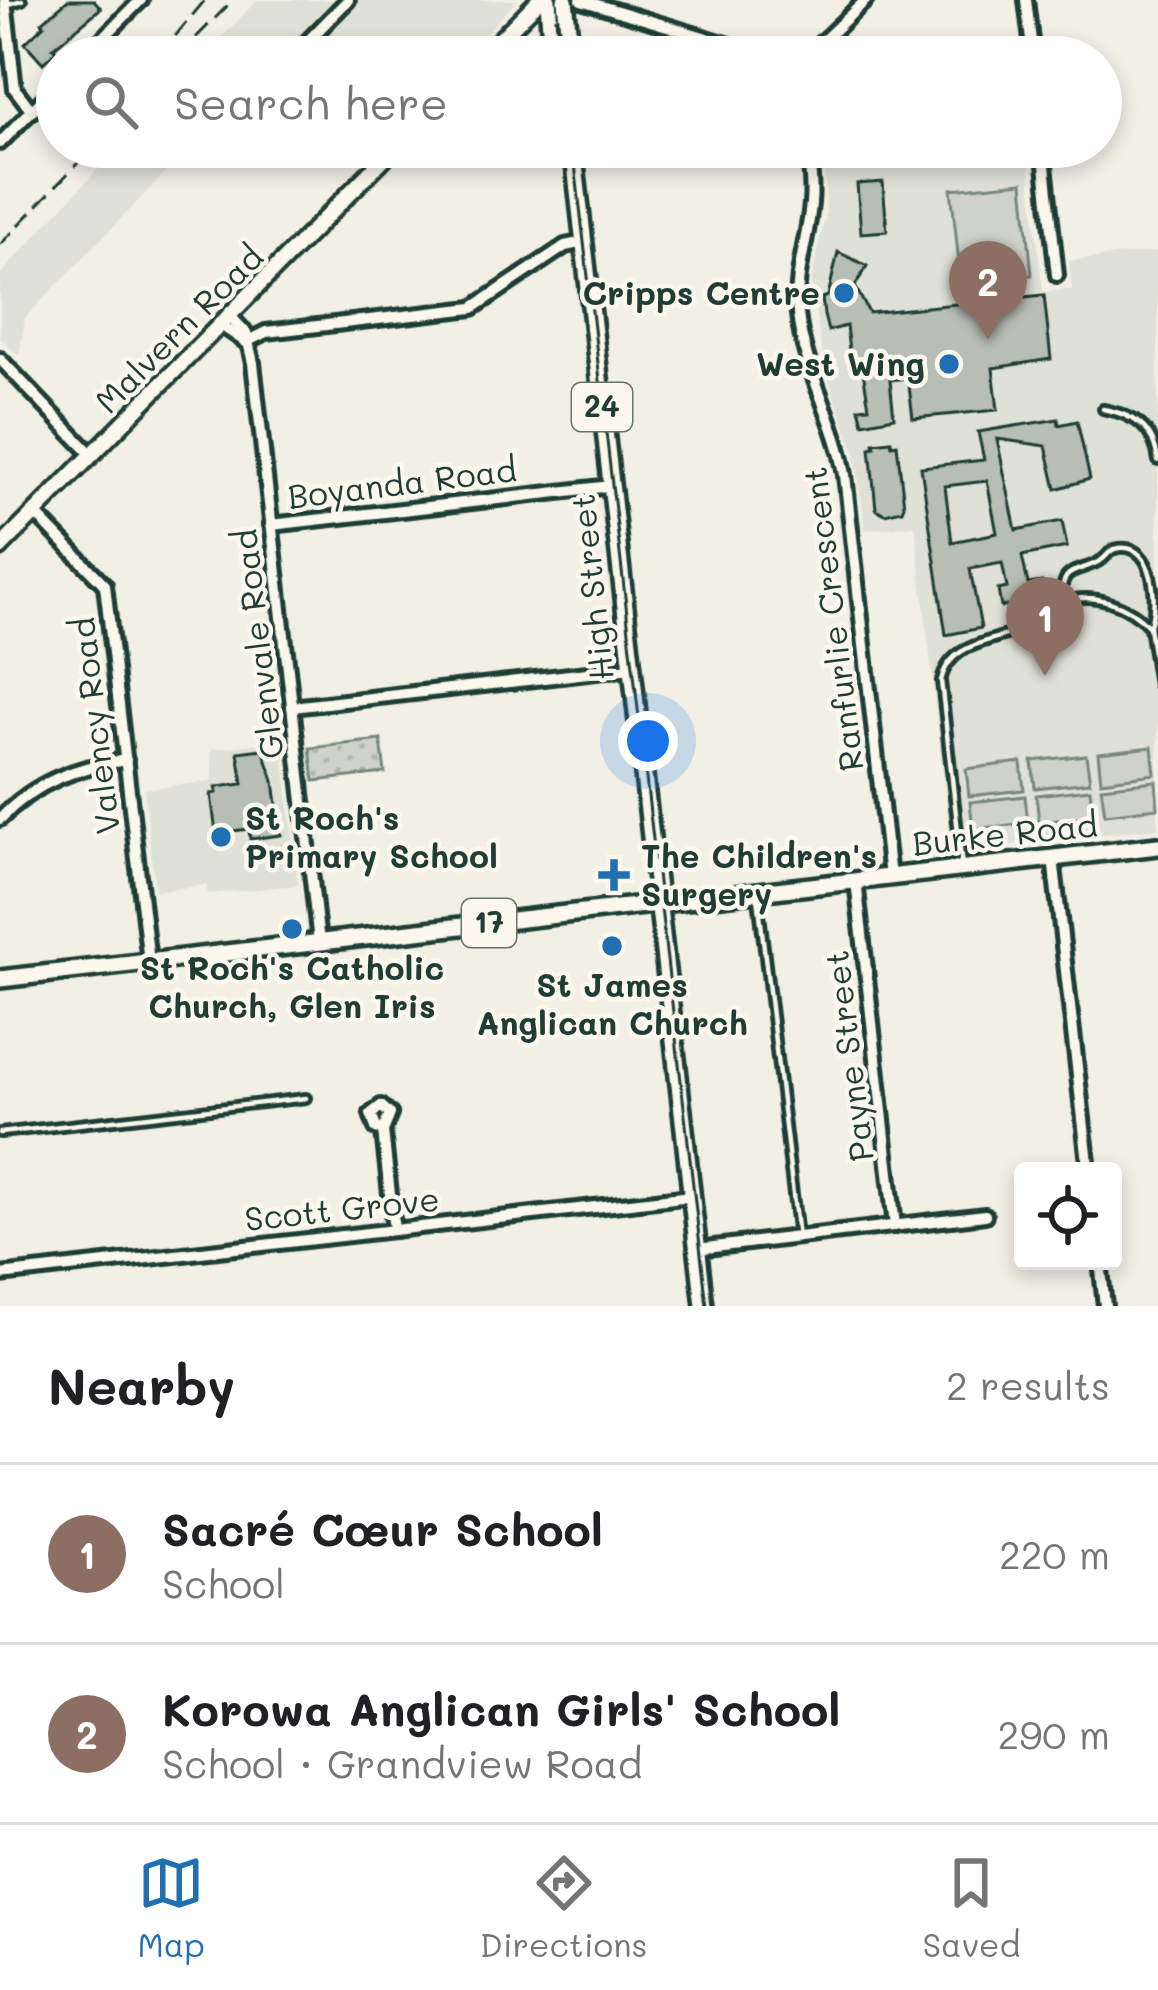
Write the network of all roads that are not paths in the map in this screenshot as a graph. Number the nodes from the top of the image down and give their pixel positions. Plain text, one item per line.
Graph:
1 (22, 0) edge
2 (141, 0) edge
3 (348, 0) edge
4 (539, 0) edge
5 (548, 0) edge
6 (565, 0) edge
7 (581, 0) edge
8 (866, 0) edge
9 (1026, 0) edge
10 (6, 3) edge
11 (105, 36) edge
12 (313, 36) edge
13 (504, 36) edge
14 (551, 36) edge
15 (569, 36) edge
16 (700, 36) edge
17 (828, 36) edge
18 (1030, 36) edge
19 (36, 106) edge
20 (32, 110) junction
21 (0, 142) edge
22 (374, 168) edge
23 (575, 168) edge
24 (810, 168) edge
25 (1045, 168) edge
26 (584, 242) junction
27 (1058, 275) dead end
28 (225, 320) junction
29 (246, 342) junction
30 (0, 359) edge
31 (1103, 409) dead end
32 (1156, 442) edge
33 (92, 455) junction
34 (1158, 461) edge
35 (611, 487) junction
36 (34, 513) junction
37 (271, 525) junction
38 (0, 548) edge
39 (1155, 576) edge
40 (1064, 602) junction
41 (1149, 627) junction
42 (631, 668) junction
43 (1158, 685) edge
44 (292, 707) junction
45 (126, 760) junction
46 (0, 819) edge
47 (1158, 846) edge
48 (1053, 858) junction
49 (962, 868) junction
50 (890, 877) junction
51 (856, 880) junction
52 (758, 892) junction
53 (658, 904) junction
54 (320, 942) junction
55 (149, 962) junction
56 (0, 979) edge
57 (306, 1098) dead end
58 (383, 1131) dead end
59 (0, 1133) edge
60 (1089, 1162) edge
61 (691, 1196) junction
62 (985, 1215) dead end
63 (895, 1226) junction
64 (394, 1230) junction
65 (798, 1237) junction
66 (697, 1249) junction
67 (1101, 1270) edge
68 (0, 1275) edge
69 (704, 1306) edge
70 (1105, 1306) edge

1 - 10 lane
2 - 11 street
3 - 12 street
4 - 13 main road
5 - 14 main road
6 - 15 main road
7 - 16 street
8 - 17 street
9 - 18 street
10 - 20 street
19 - 20 street
20 - 21 street
22 - 28 main road, Malvern Road
23 - 26 main road, High Street / 24
24 - 50 street, Ranfurlie Crescent
25 - 27 street
26 - 29 street
26 - 35 main road, High Street / 24
28 - 29 street
28 - 33 main road, Malvern Road
29 - 37 street, Glenvale Road
30 - 33 street
31 - 32 lane
32 - 34 lane
33 - 36 main road, Malvern Road
35 - 37 street, Boyanda Road
35 - 42 main road, High Street / 24
36 - 38 main road, Malvern Road
36 - 45 street, Valency Road
37 - 44 street, Glenvale Road
39 - 40 lane
39 - 41 lane
40 - 41 lane
40 - 49 lane
41 - 43 lane
42 - 44 street
42 - 53 main road, High Street / 24
44 - 54 street, Glenvale Road
45 - 46 street
45 - 55 street, Valency Road
47 - 48 main road, Burke Road / 17
48 - 49 main road, Burke Road / 17
48 - 60 street
49 - 50 main road, Burke Road / 17
50 - 51 main road, Burke Road / 17
51 - 52 main road, Burke Road / 17
51 - 63 street, Payne Street
52 - 53 main road, Burke Road / 17
52 - 65 lane
53 - 54 main road, Burke Road / 17
53 - 61 main road, High Street / 24
54 - 55 main road, Burke Road / 17
55 - 56 main road, Burke Road / 17
57 - 59 lane
58 - 64 street
61 - 64 street, Scott Grove
61 - 66 main road, High Street / 24
62 - 63 street
63 - 65 street
64 - 68 street, Scott Grove
65 - 66 street
66 - 69 main road, High Street / 24
67 - 70 street

